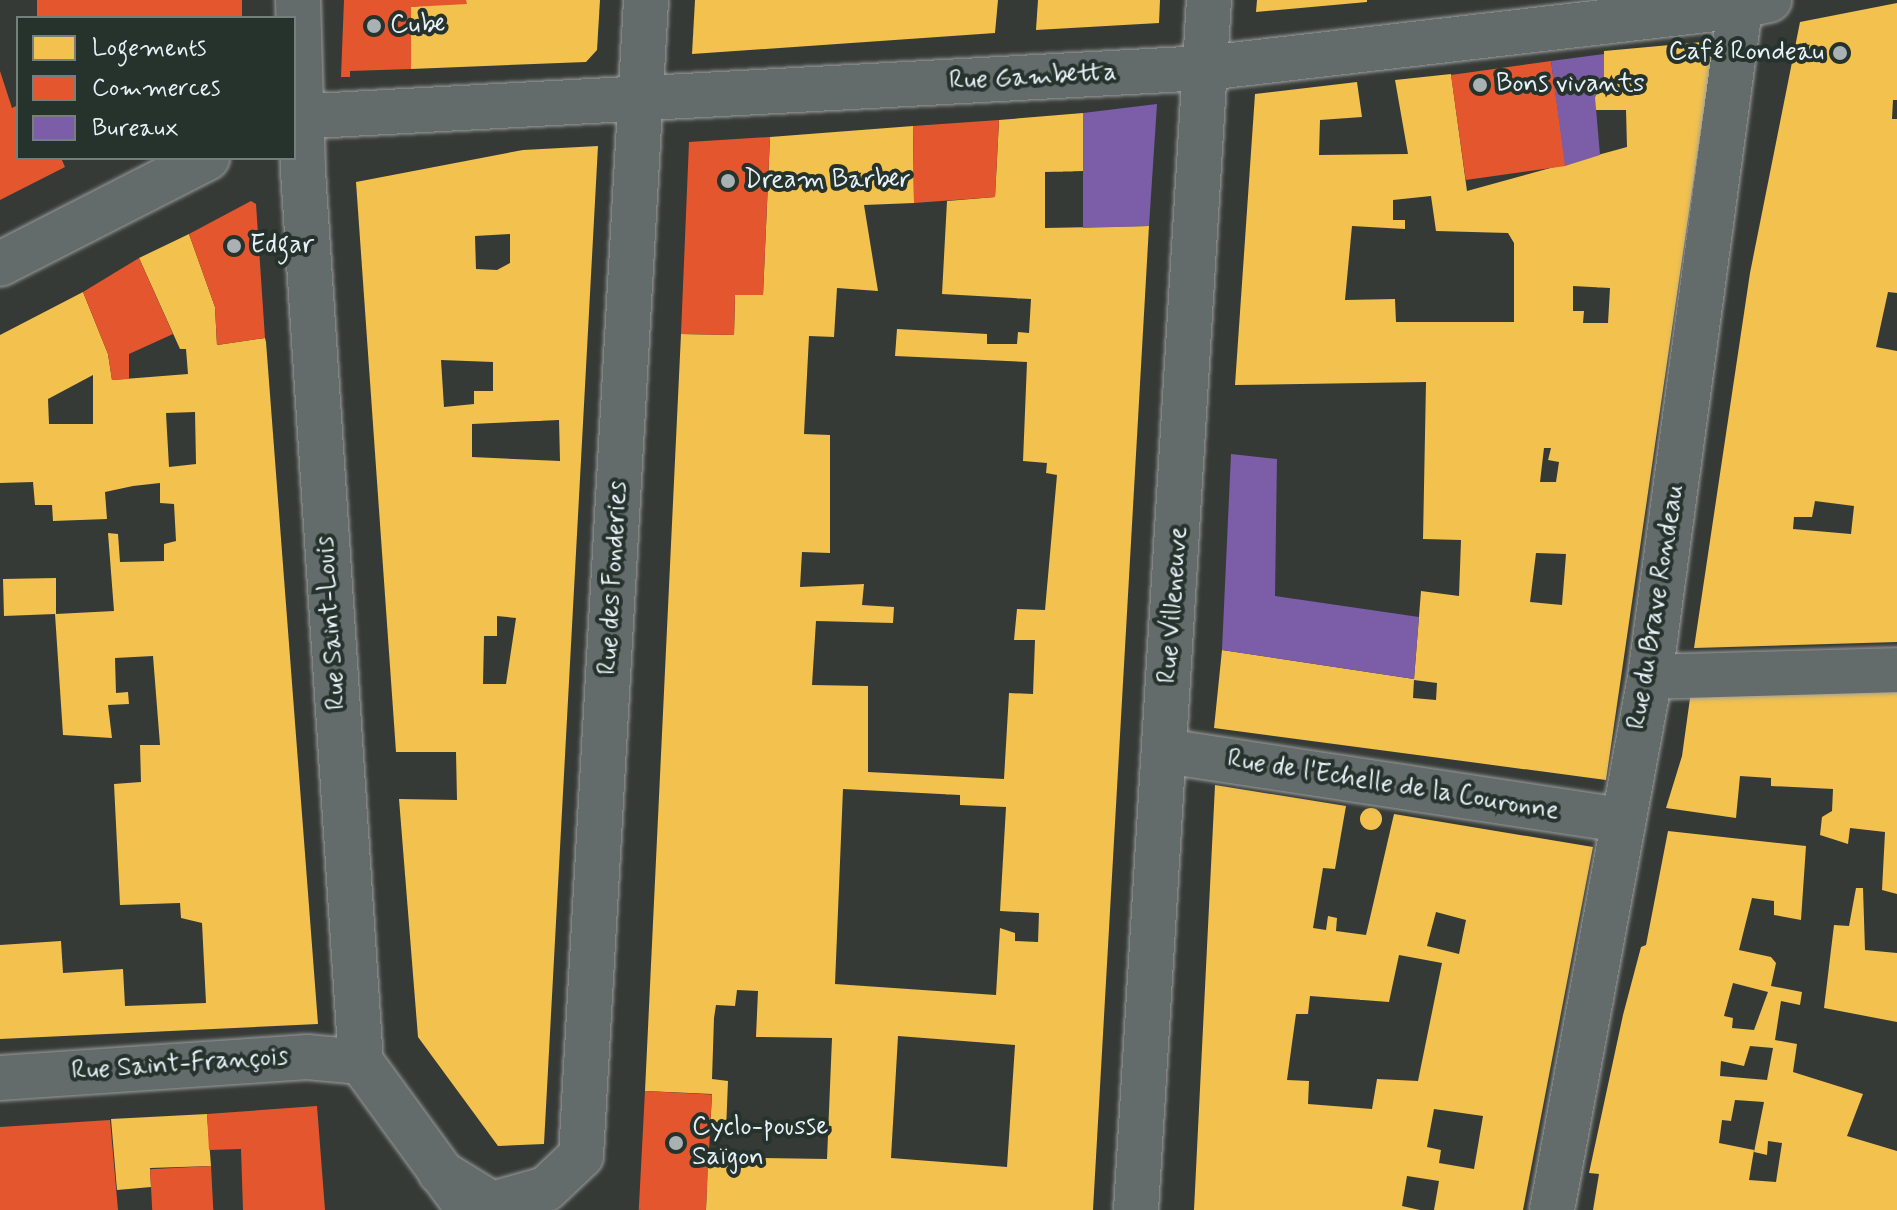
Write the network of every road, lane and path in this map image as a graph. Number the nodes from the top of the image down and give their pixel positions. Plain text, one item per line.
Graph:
1 (298, 0) edge
2 (646, 0) edge
3 (1209, 0) edge
4 (1750, 2) edge
5 (1206, 68) junction
6 (642, 98) junction
7 (298, 116) edge
8 (203, 160) edge
9 (0, 264) edge
10 (1897, 670) edge
11 (1650, 677) junction
12 (1165, 751) junction
13 (1621, 820) junction
14 (361, 1062) junction
15 (0, 1078) edge
16 (440, 1172) junction
17 (469, 1210) edge
18 (1136, 1210) edge
19 (1552, 1210) edge

1 - 7 street, Rue Saint-Louis
2 - 6 street, Rue des Fonderies
3 - 5 street, Rue Villeneuve
4 - 5 street, Rue Gambetta
4 - 11 street, Rue du Brave Rondeau
5 - 6 street, Rue Gambetta
5 - 12 street, Rue Villeneuve
6 - 7 street, Rue Gambetta
6 - 16 street, Rue des Fonderies
7 - 14 street, Rue Saint-Louis
8 - 9 street
10 - 11 street
11 - 13 street, Rue du Brave Rondeau
12 - 13 street, Rue de l'Echelle de la Couronne
12 - 18 street, Rue Villeneuve
13 - 19 street, Rue du Brave Rondeau
14 - 15 street, Rue Saint-François
14 - 16 street
16 - 17 street

